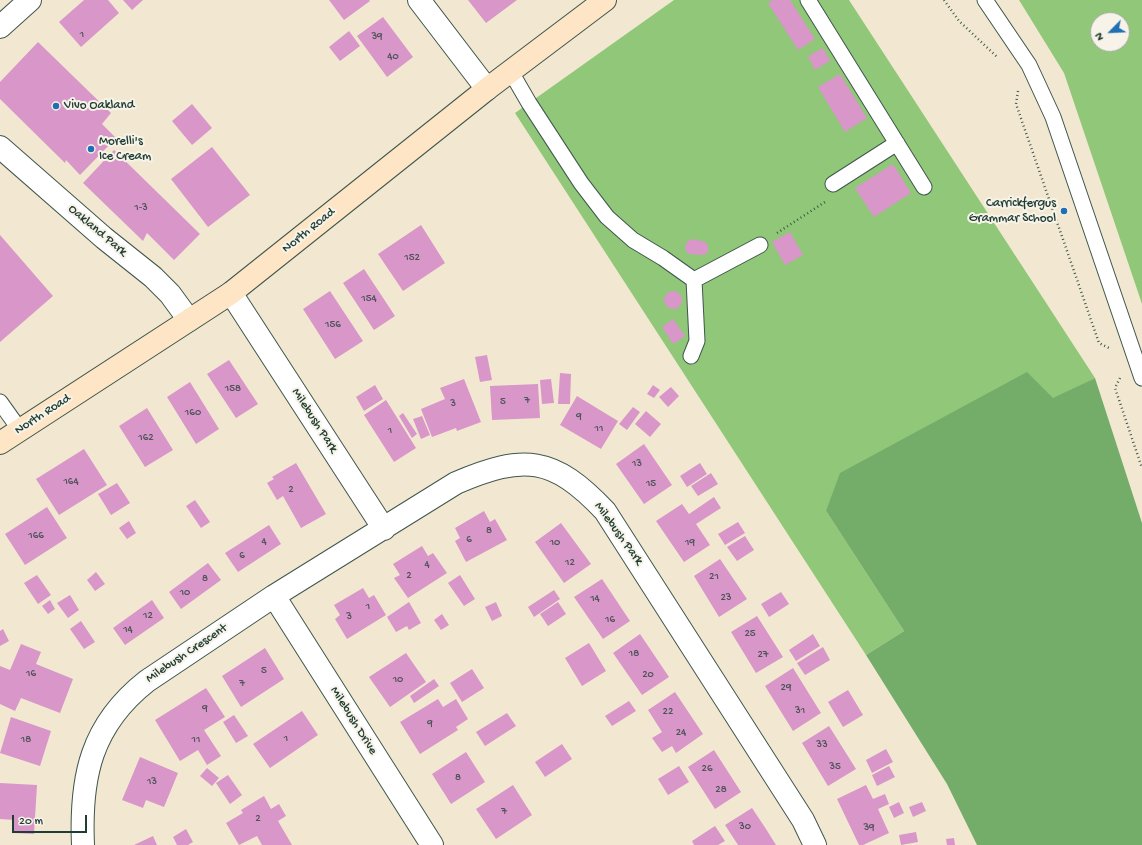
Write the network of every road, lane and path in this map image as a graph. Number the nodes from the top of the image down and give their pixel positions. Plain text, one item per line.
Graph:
1 (30, 0) edge
2 (419, 0) edge
3 (605, 0) edge
4 (808, 0) edge
5 (944, 0) edge
6 (985, 0) edge
7 (0, 27) edge
8 (998, 58) dead end
9 (511, 72) junction
10 (1019, 85) dead end
11 (487, 89) junction
12 (897, 144) junction
13 (0, 147) edge
14 (833, 184) joint
15 (924, 187) dead end
16 (760, 244) joint
17 (694, 280) junction
18 (231, 294) junction
19 (189, 320) junction
20 (1116, 352) dead end
21 (691, 356) dead end
22 (1122, 372) dead end
23 (1142, 378) edge
24 (0, 402) edge
25 (20, 430) junction
26 (0, 443) edge
27 (1142, 468) edge
28 (384, 529) junction
29 (274, 596) junction
30 (83, 845) edge
31 (432, 845) edge
32 (815, 845) edge

1 - 7 street
2 - 11 street
3 - 9 street, North Road
4 - 12 lane
5 - 8 path
6 - 23 lane
9 - 11 street, North Road
9 - 17 lane
10 - 20 path
11 - 18 street, North Road
12 - 14 lane
12 - 15 lane
13 - 19 street, Oakland Park
14 - 16 path
16 - 17 lane
17 - 21 lane
18 - 19 street, North Road
18 - 28 street, Milebush Park
19 - 25 street, North Road
22 - 27 path
24 - 25 lane
25 - 26 street, North Road
28 - 29 street, Milebush Crescent
28 - 32 street, Milebush Park
29 - 30 street, Milebush Crescent
29 - 31 street, Milebush Drive

